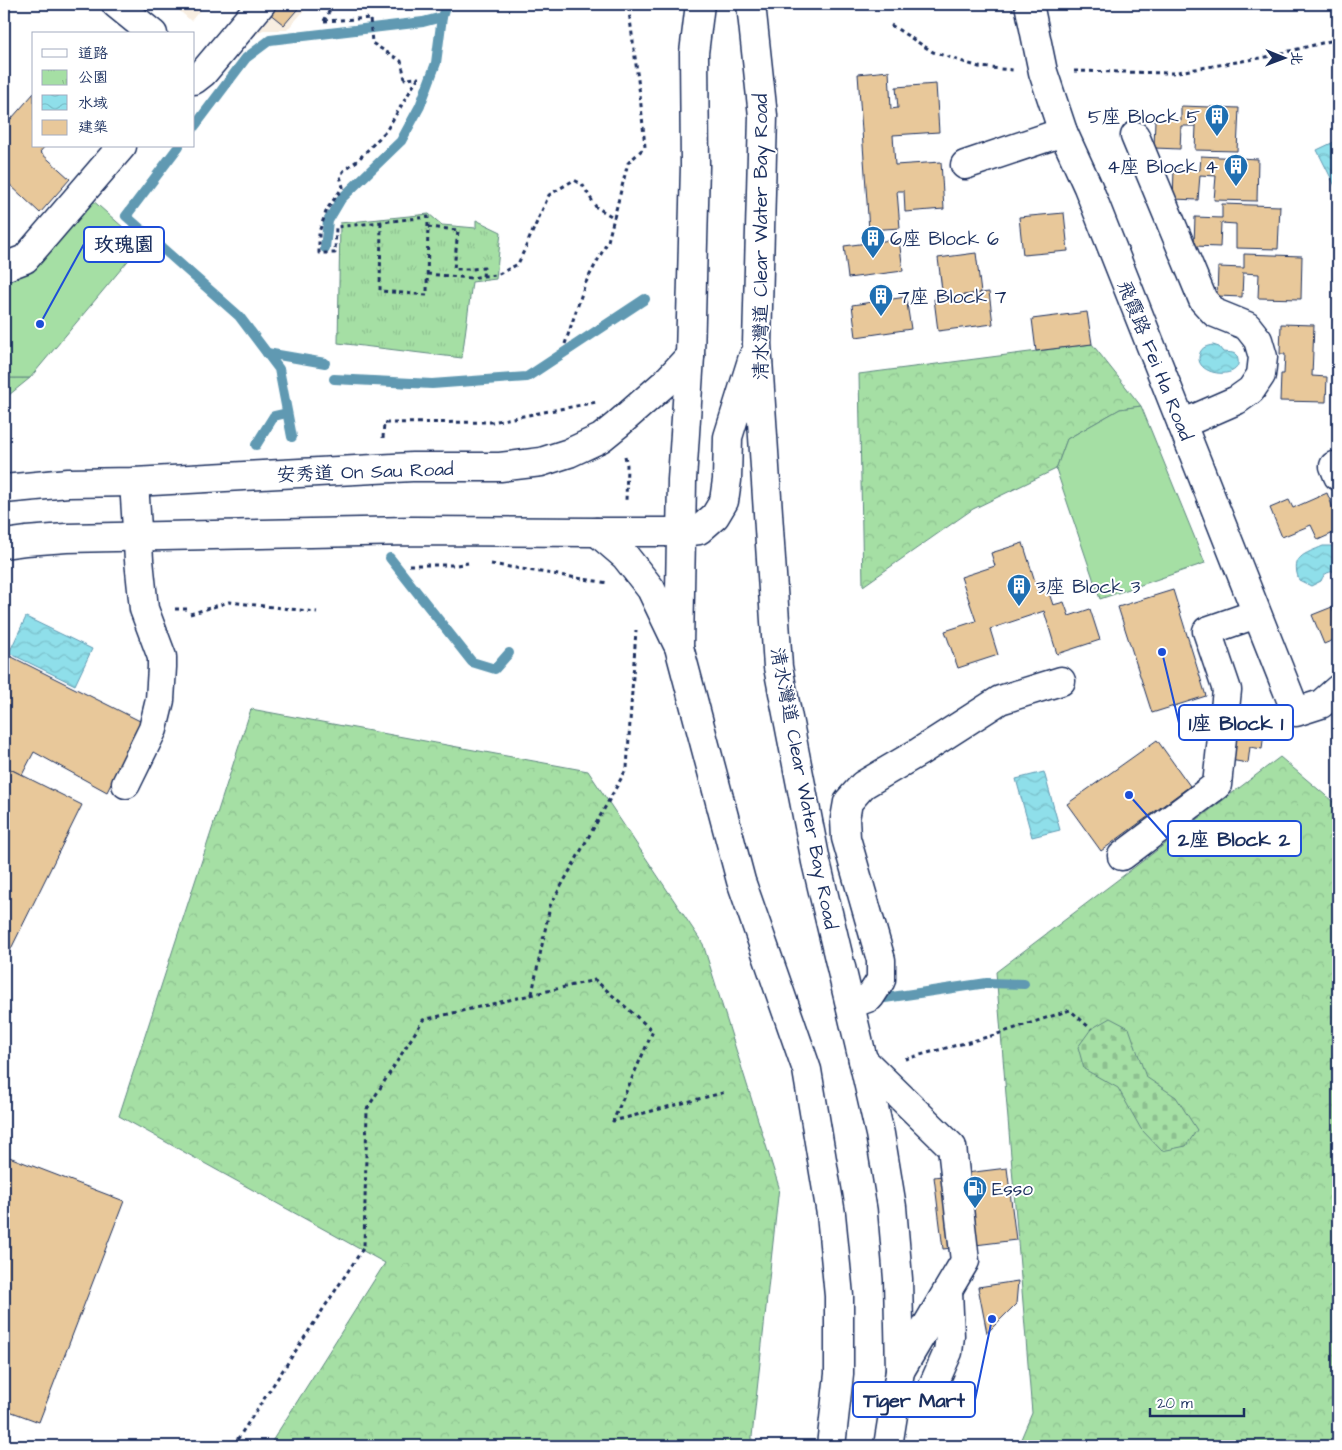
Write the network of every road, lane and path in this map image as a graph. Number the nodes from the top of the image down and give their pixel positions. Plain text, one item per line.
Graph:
1 (116, 4) edge
2 (261, 4) edge
3 (333, 4) edge
4 (628, 4) edge
5 (680, 4) edge
6 (700, 4) edge
7 (751, 4) edge
8 (1029, 4) edge
9 (891, 25) dead end
10 (151, 32) edge
11 (1338, 39) edge
12 (694, 53) junction
13 (1013, 70) dead end
14 (1073, 71) dead end
15 (197, 73) edge
16 (1063, 132) junction
17 (1135, 136) dead end
18 (120, 148) edge
19 (965, 164) dead end
20 (613, 217) junction
21 (381, 222) junction
22 (428, 227) junction
23 (4, 267) edge
24 (427, 274) junction
25 (483, 276) junction
26 (565, 344) dead end
27 (757, 344) junction
28 (690, 356) junction
29 (602, 401) dead end
30 (1182, 424) junction
31 (618, 425) junction
32 (384, 438) dead end
33 (134, 482) junction
34 (4, 489) edge
35 (597, 532) junction
36 (625, 532) junction
37 (682, 532) junction
38 (137, 537) junction
39 (4, 544) edge
40 (472, 563) dead end
41 (489, 563) dead end
42 (409, 565) dead end
43 (613, 589) dead end
44 (316, 612) dead end
45 (190, 614) dead end
46 (1256, 614) junction
47 (636, 630) dead end
48 (678, 647) junction
49 (1061, 681) dead end
50 (1338, 689) edge
51 (126, 784) dead end
52 (1122, 856) dead end
53 (532, 994) junction
54 (851, 1004) junction
55 (1091, 1029) dead end
56 (864, 1060) junction
57 (901, 1060) dead end
58 (726, 1092) dead end
59 (948, 1291) junction
60 (900, 1371) junction
61 (932, 1388) dead end
62 (233, 1446) edge
63 (831, 1446) edge
64 (888, 1446) edge

1 - 10 main road
2 - 15 main road
3 - 21 path
4 - 20 path
5 - 12 main road
6 - 12 main road
7 - 27 main road, 清水灣道 Clear Water Bay Road
8 - 16 main road, 飛霞路 Fei Ha Road
9 - 13 path
11 - 14 path
12 - 28 main road
16 - 19 main road
16 - 30 main road, 飛霞路 Fei Ha Road
17 - 30 main road
18 - 23 main road
20 - 25 path
20 - 26 path
21 - 22 path
21 - 24 path
22 - 24 path
22 - 25 path
24 - 25 path
27 - 37 main road
27 - 54 main road, 清水灣道 Clear Water Bay Road
28 - 31 main road, 安秀道 On Sau Road
28 - 37 main road
29 - 32 path
30 - 46 main road, 飛霞路 Fei Ha Road
31 - 33 main road, 安秀道 On Sau Road
31 - 36 path
33 - 34 main road, 安秀道 On Sau Road
33 - 38 main road
35 - 36 main road
35 - 38 main road
35 - 48 main road
36 - 37 main road
37 - 48 main road
38 - 39 main road
38 - 51 main road
40 - 42 path
41 - 43 path
44 - 45 path
46 - 50 main road, 飛霞路 Fei Ha Road
46 - 52 main road
47 - 53 path
48 - 63 main road
49 - 54 main road
53 - 58 path
53 - 62 path
54 - 56 main road, 清水灣道 Clear Water Bay Road
55 - 57 path
56 - 59 main road
56 - 60 main road, 清水灣道 Clear Water Bay Road
59 - 60 main road
59 - 61 main road
60 - 64 main road, 清水灣道 Clear Water Bay Road

